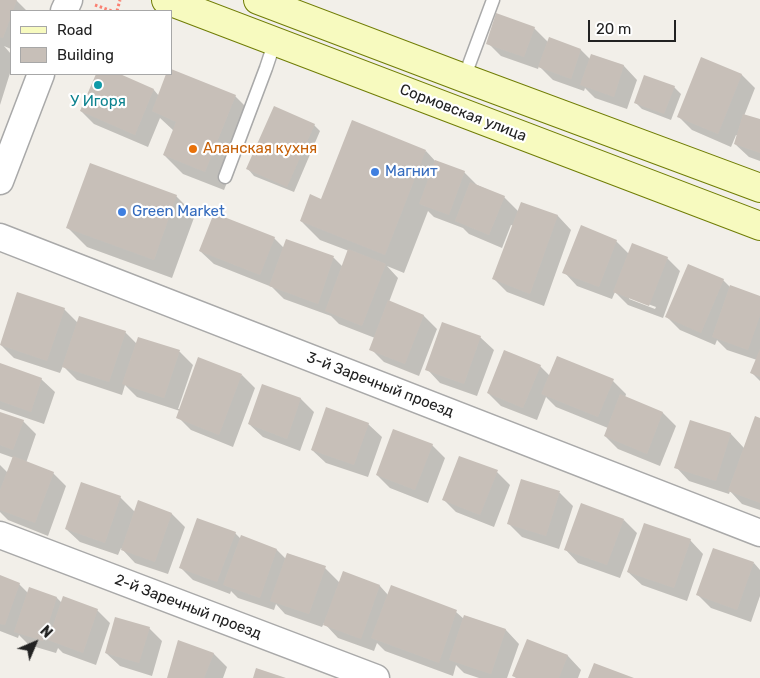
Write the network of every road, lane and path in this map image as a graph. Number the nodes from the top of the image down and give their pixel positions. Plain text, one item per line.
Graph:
1 (166, 0) edge
2 (258, 0) edge
3 (493, 0) edge
4 (275, 41) junction
5 (41, 75) edge
6 (464, 78) junction
7 (225, 176) dead end
8 (0, 182) edge
9 (760, 188) edge
10 (760, 226) edge
11 (0, 237) edge
12 (760, 533) edge
13 (0, 535) edge
14 (376, 678) edge

1 - 4 main road, Сормовская улица
2 - 6 main road
3 - 6 lane
4 - 7 lane
4 - 10 main road, Сормовская улица
5 - 8 street
6 - 9 main road
11 - 12 street, 3-й Заречный проезд
13 - 14 street, 2-й Заречный проезд

